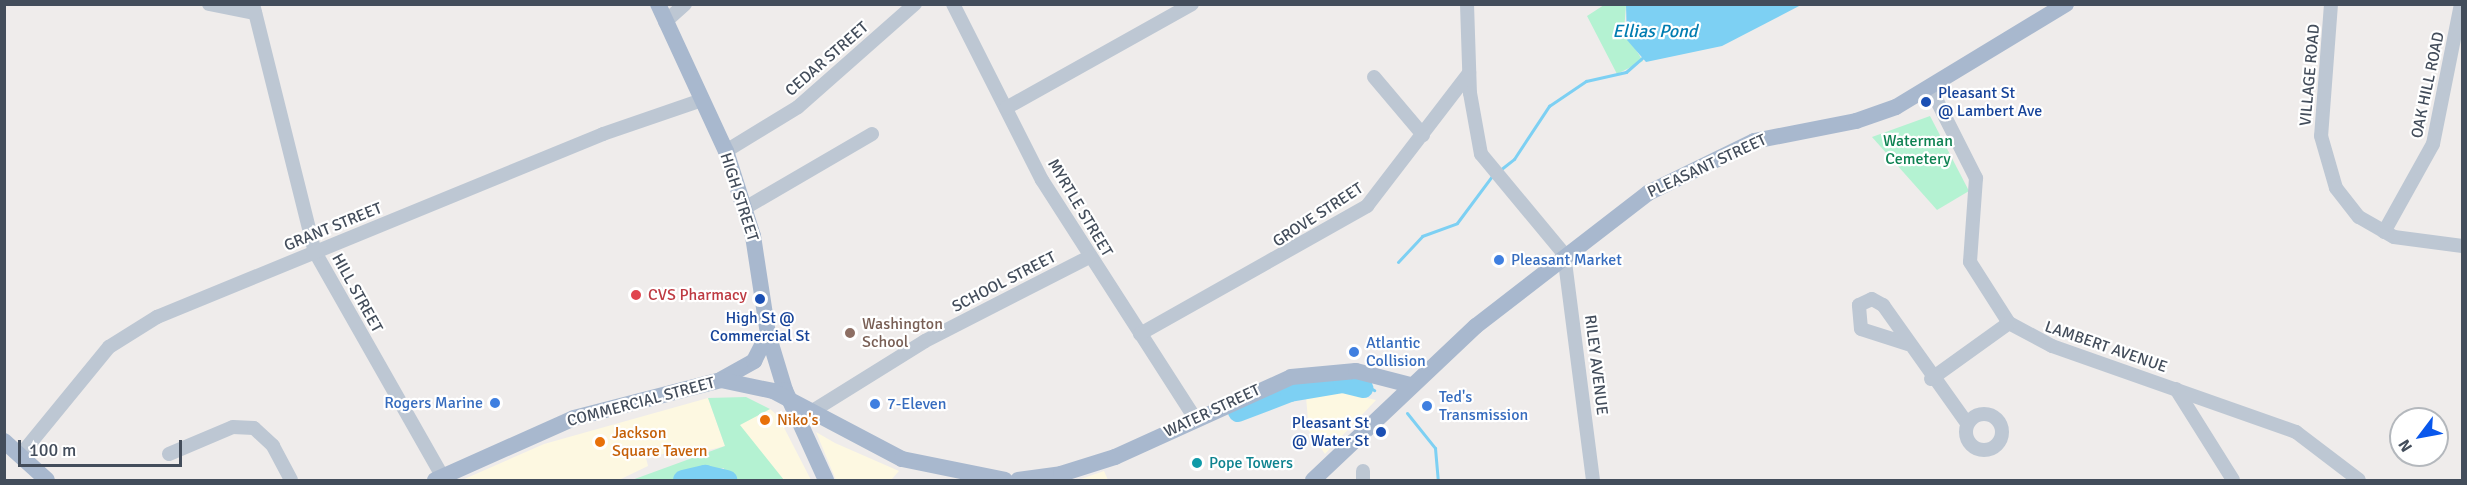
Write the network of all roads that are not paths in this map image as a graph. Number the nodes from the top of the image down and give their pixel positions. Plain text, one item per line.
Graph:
1 (209, 4) edge
2 (658, 4) edge
3 (685, 4) edge
4 (915, 4) edge
5 (953, 4) edge
6 (1192, 4) edge
7 (1467, 4) edge
8 (2066, 4) edge
9 (2331, 4) edge
10 (2461, 4) edge
11 (254, 9) edge
12 (665, 22) junction
13 (1469, 72) junction
14 (1374, 76) dead end
15 (1931, 89) junction
16 (702, 100) junction
17 (1006, 108) junction
18 (872, 134) dead end
19 (1423, 135) junction
20 (726, 151) junction
21 (745, 208) junction
22 (2384, 232) junction
23 (2463, 246) edge
24 (315, 252) junction
25 (1564, 254) junction
26 (1089, 256) junction
27 (2009, 323) junction
28 (768, 334) junction
29 (1140, 334) junction
30 (1908, 344) dead end
31 (721, 380) junction
32 (1931, 380) junction
33 (1410, 385) junction
34 (2176, 389) junction
35 (788, 399) junction
36 (811, 412) junction
37 (1195, 418) junction
38 (1967, 423) dead end
39 (4, 441) edge
40 (23, 452) junction
41 (170, 454) dead end
42 (439, 479) edge
43 (979, 479) edge
44 (47, 480) edge
45 (291, 480) edge
46 (826, 480) edge
47 (1005, 480) edge
48 (1018, 480) edge
49 (1312, 480) edge
50 (1593, 480) edge
51 (2233, 480) edge
52 (2359, 480) edge

1 - 11 street
2 - 12 main road, HIGH STREET
3 - 12 street
4 - 20 street, CEDAR STREET
5 - 17 street, MYRTLE STREET
6 - 17 street
7 - 13 street
8 - 15 main road, PLEASANT STREET
9 - 22 street, VILLAGE ROAD
10 - 22 street, OAK HILL ROAD
11 - 24 street, HILL STREET
12 - 16 main road, HIGH STREET
13 - 19 street, GROVE STREET
13 - 25 street
14 - 19 street
15 - 25 main road, PLEASANT STREET
15 - 27 street, LAMBERT AVENUE
16 - 20 main road, HIGH STREET
16 - 24 street, GRANT STREET
17 - 26 street, MYRTLE STREET
18 - 21 street
19 - 29 street, GROVE STREET
20 - 21 main road, HIGH STREET
21 - 28 main road, HIGH STREET
22 - 23 street, VILLAGE ROAD
24 - 40 street, GRANT STREET
24 - 42 street, HILL STREET
25 - 33 main road, PLEASANT STREET
25 - 50 street, RILEY AVENUE
26 - 29 street, MYRTLE STREET
26 - 36 street, SCHOOL STREET
27 - 32 street
27 - 34 street, LAMBERT AVENUE
28 - 31 main road
28 - 35 main road, HIGH STREET
29 - 37 street, MYRTLE STREET
30 - 32 street
31 - 35 main road, COMMERCIAL STREET
31 - 42 main road, COMMERCIAL STREET
32 - 38 street
33 - 37 main road, WATER STREET
33 - 49 main road, PLEASANT STREET
34 - 51 street
34 - 52 street, LAMBERT AVENUE
35 - 36 main road, COMMERCIAL STREET
35 - 46 main road, HIGH STREET
36 - 43 main road, COMMERCIAL STREET
37 - 48 main road, WATER STREET
39 - 40 main road
40 - 44 main road
41 - 45 street
43 - 47 main road

